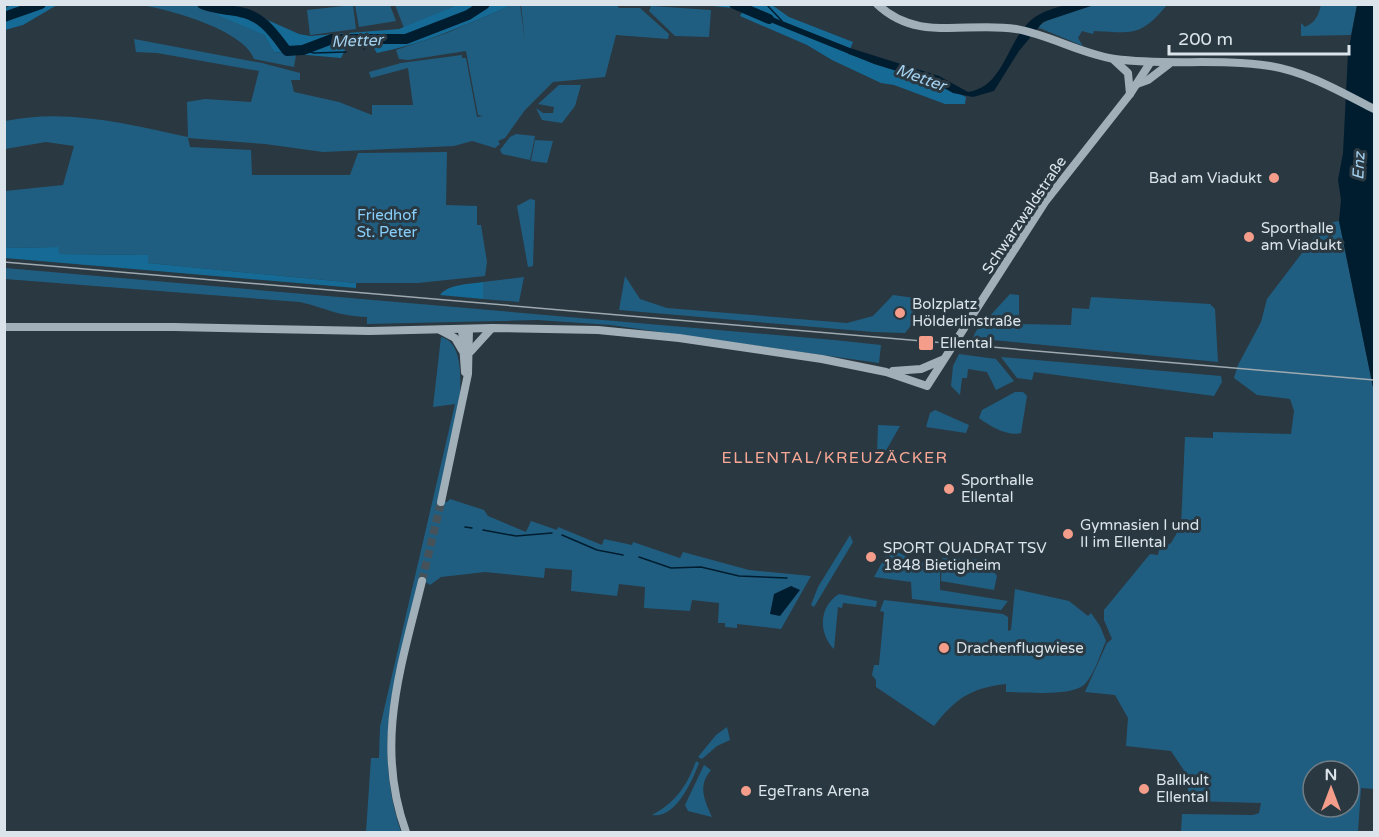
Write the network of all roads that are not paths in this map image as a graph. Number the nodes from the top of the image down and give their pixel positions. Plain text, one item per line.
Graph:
1 (877, 4) edge
2 (1113, 59) junction
3 (1150, 63) junction
4 (1169, 64) junction
5 (1137, 84) junction
6 (1130, 94) junction
7 (1374, 109) edge
8 (4, 327) edge
9 (492, 328) junction
10 (466, 329) junction
11 (439, 330) junction
12 (467, 352) junction
13 (944, 360) junction
14 (886, 372) junction
15 (441, 502) tunnel mouth
16 (422, 580) tunnel mouth
17 (406, 832) edge

1 - 2 main road
2 - 3 main road
2 - 6 main road
3 - 4 main road
3 - 5 main road, Schwarzwaldstraße
4 - 5 main road
4 - 7 main road
5 - 6 main road, Schwarzwaldstraße
6 - 13 main road, Schwarzwaldstraße
8 - 11 main road
9 - 10 main road
9 - 12 main road
9 - 14 main road
10 - 11 main road
10 - 12 main road
11 - 12 main road
12 - 15 main road
13 - 14 main road
13 - 14 main road, Schwarzwaldstraße
16 - 17 main road

